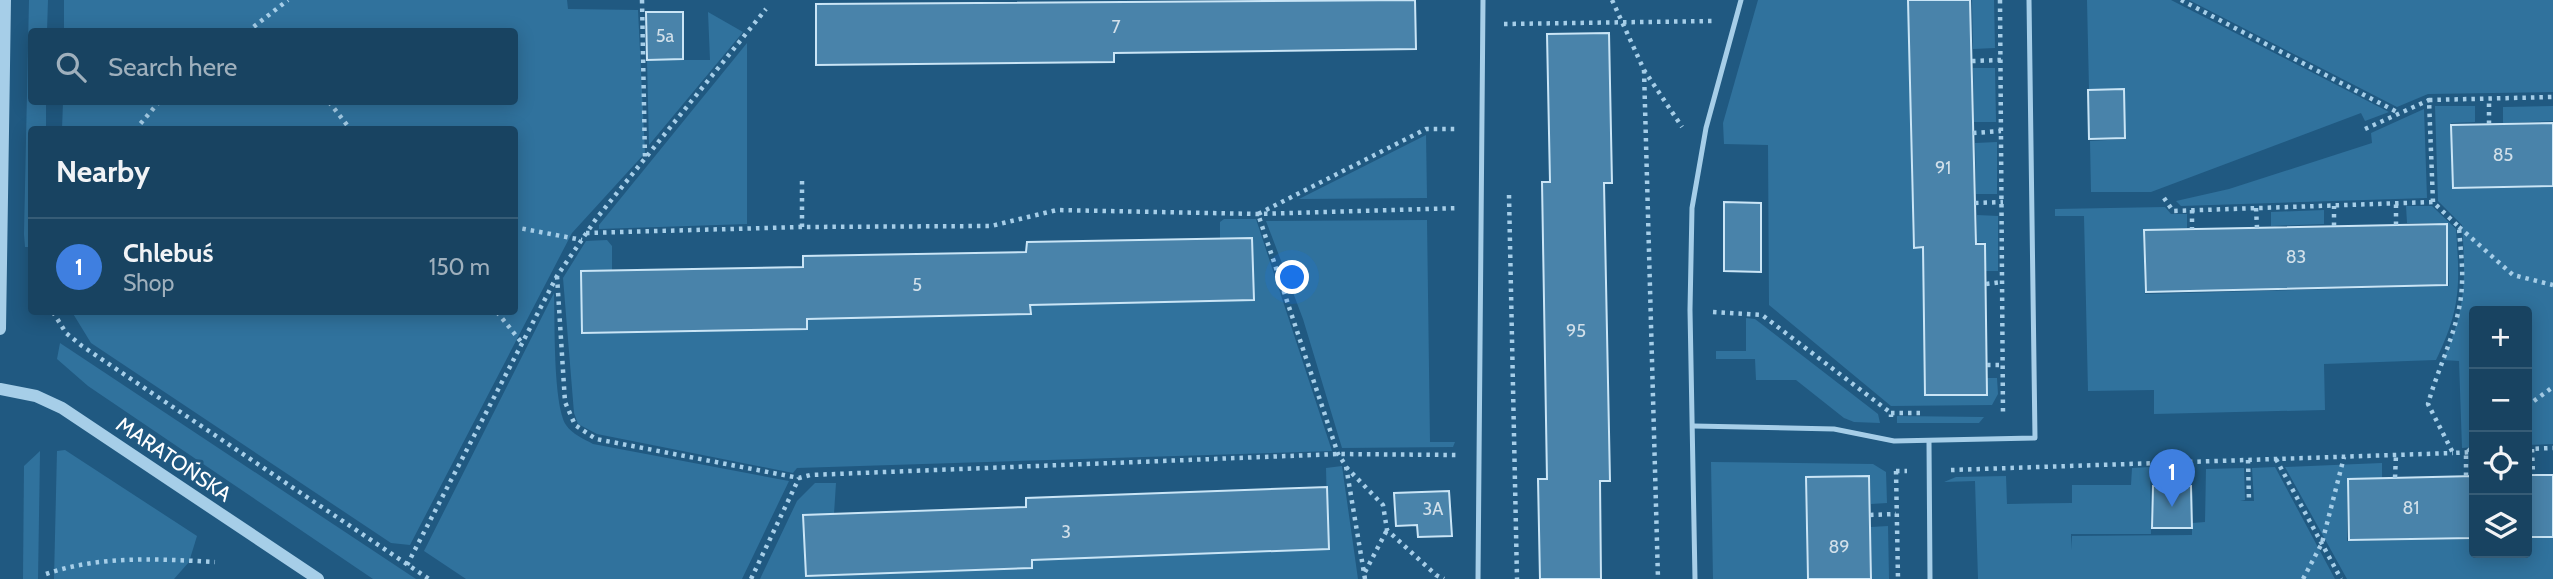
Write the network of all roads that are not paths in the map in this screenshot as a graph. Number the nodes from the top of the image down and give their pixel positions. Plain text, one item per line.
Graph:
1 (5, 0) edge
2 (1483, 0) edge
3 (1741, 0) edge
4 (2029, 0) edge
5 (2, 101) edge
6 (0, 329) edge
7 (0, 389) edge
8 (1694, 426) junction
9 (1929, 442) junction
10 (318, 579) edge
11 (1478, 579) edge
12 (1695, 579) edge
13 (1930, 579) edge

1 - 5 street
2 - 11 lane
3 - 8 lane
4 - 9 lane
5 - 6 street
7 - 10 street, MARATOŃSKA
8 - 9 lane
8 - 12 lane
9 - 13 lane

